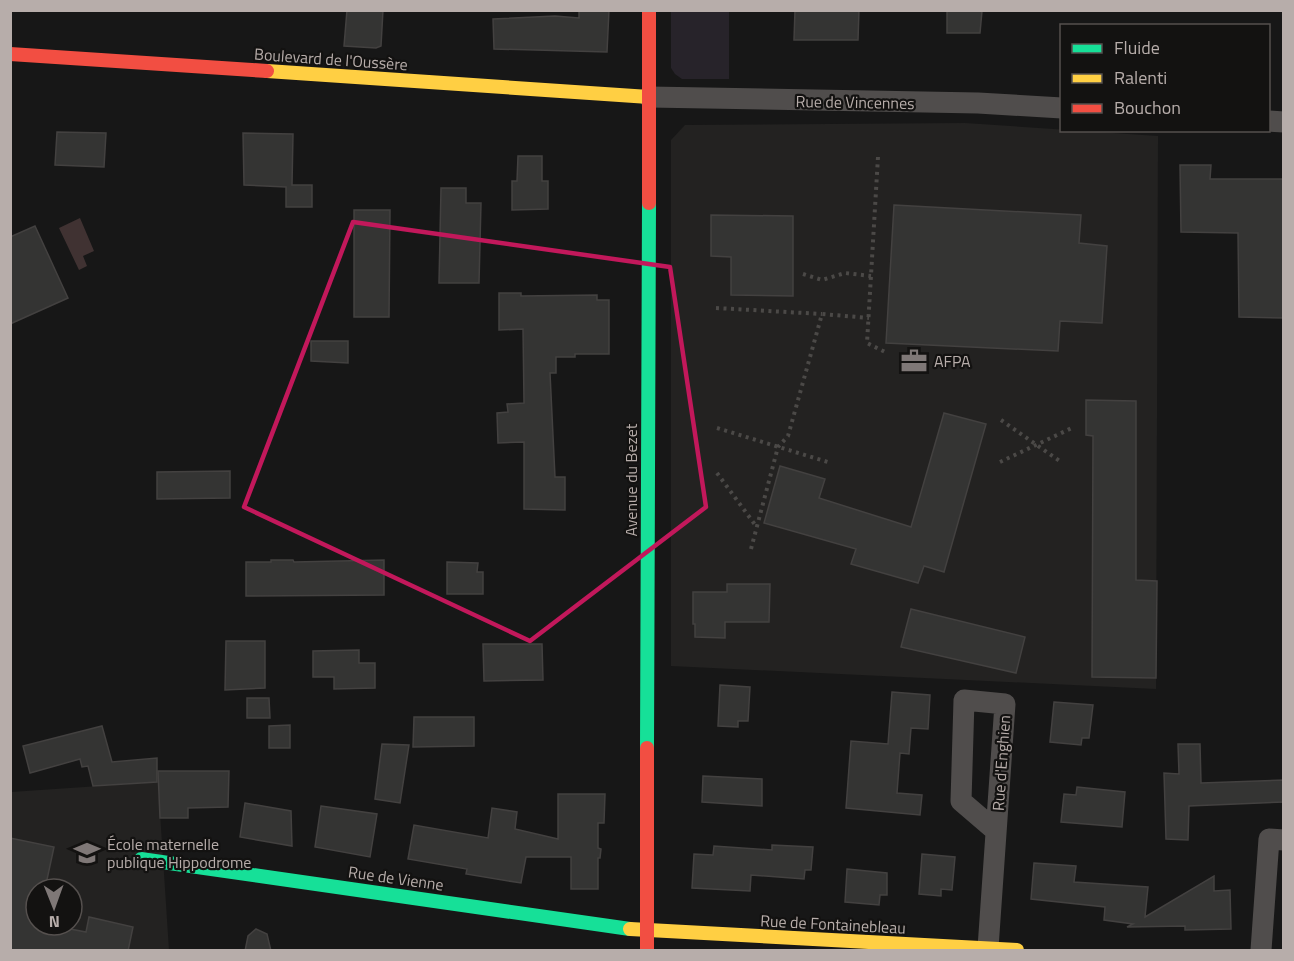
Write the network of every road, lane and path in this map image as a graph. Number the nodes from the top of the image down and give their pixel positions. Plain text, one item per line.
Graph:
1 (649, 10) edge
2 (10, 54) edge
3 (649, 97) junction
4 (1060, 108) edge
5 (878, 157) dead end
6 (803, 274) dead end
7 (871, 276) junction
8 (716, 308) dead end
9 (822, 314) junction
10 (869, 318) junction
11 (885, 352) dead end
12 (1001, 420) dead end
13 (1074, 427) dead end
14 (717, 428) dead end
15 (1036, 445) junction
16 (778, 447) junction
17 (1000, 462) dead end
18 (1060, 462) dead end
19 (831, 463) dead end
20 (717, 473) dead end
21 (757, 526) junction
22 (751, 549) dead end
23 (996, 831) junction
24 (1284, 840) edge
25 (141, 859) dead end
26 (647, 931) junction
27 (988, 948) junction
28 (647, 951) edge
29 (1017, 951) edge
30 (1261, 951) edge

1 - 3 street, Avenue du Bezet
2 - 3 street, Boulevard de l'Oussère
3 - 4 street, Rue de Vincennes
3 - 26 street, Avenue du Bezet
5 - 7 path
6 - 7 path
7 - 10 path
8 - 9 path
9 - 10 path
9 - 16 path
10 - 11 path
12 - 15 path
13 - 15 path
14 - 16 path
15 - 17 path
15 - 18 path
16 - 19 path
16 - 21 path
20 - 21 path
21 - 22 path
23 - 23 street, Rue d'Enghien
23 - 27 street, Rue d'Enghien
24 - 30 street
25 - 26 street, Rue de Vienne
26 - 27 street, Rue de Fontainebleau
26 - 28 street, Avenue du Bezet
27 - 29 street, Rue de Fontainebleau

